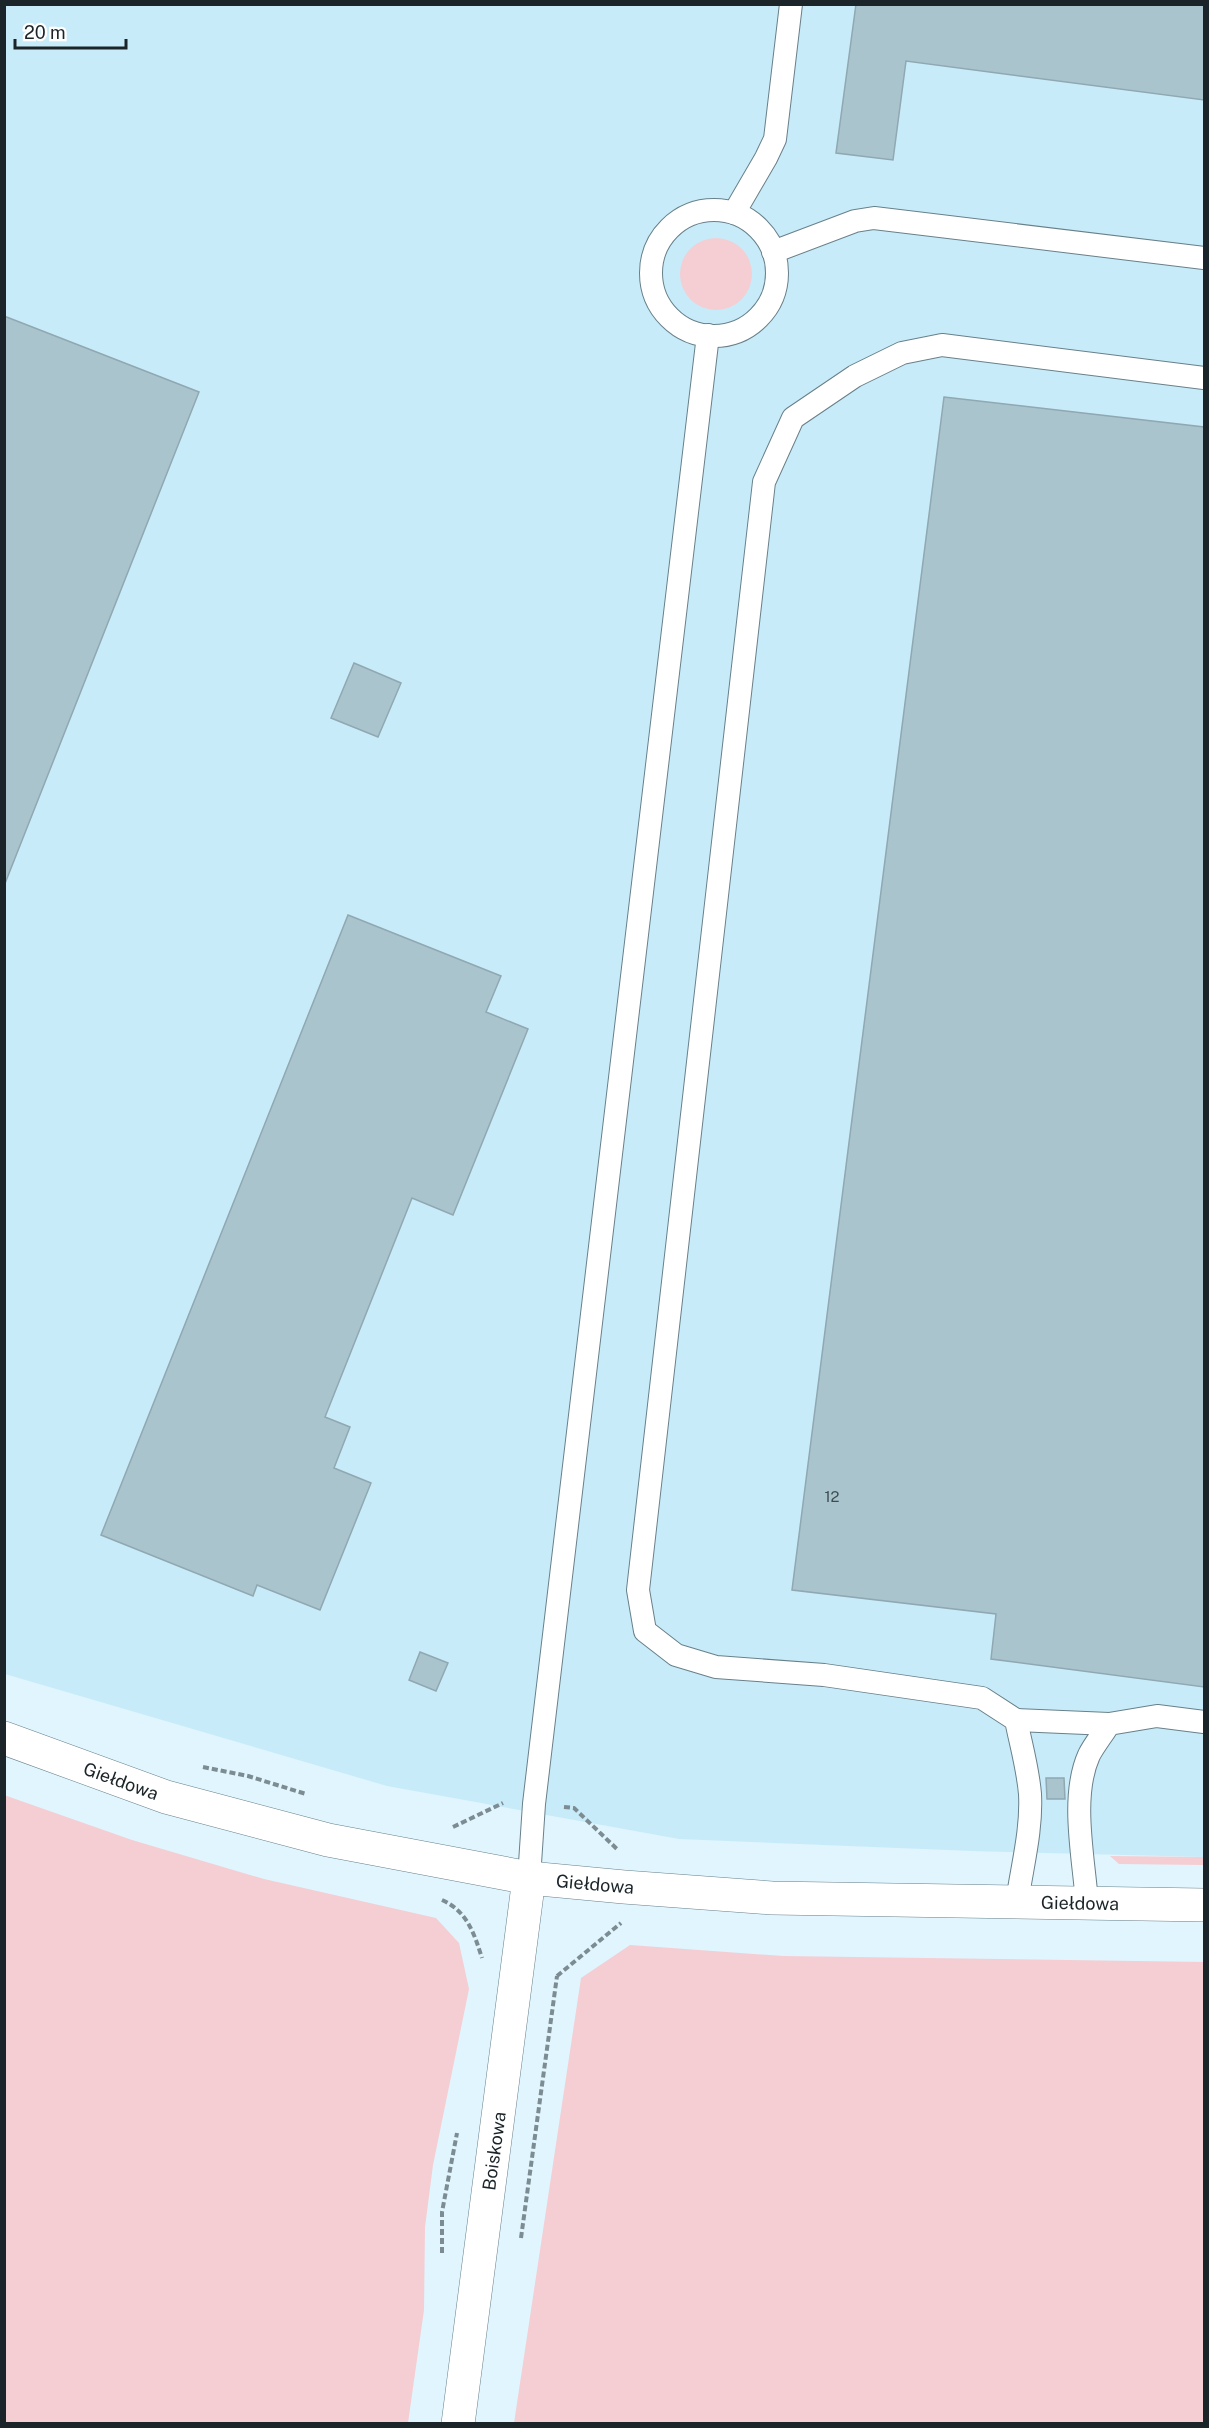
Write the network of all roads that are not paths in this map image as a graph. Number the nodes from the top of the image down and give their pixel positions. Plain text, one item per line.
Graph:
1 (791, 4) edge
2 (734, 213) junction
3 (773, 252) junction
4 (1204, 258) edge
5 (708, 335) junction
6 (1204, 378) edge
7 (1016, 1720) junction
8 (1204, 1722) edge
9 (1109, 1724) junction
10 (4, 1738) edge
11 (529, 1878) junction
12 (1017, 1902) junction
13 (1087, 1903) junction
14 (1204, 1905) edge
15 (458, 2424) edge

1 - 2 lane
2 - 3 lane
2 - 5 lane
3 - 4 lane
3 - 5 lane
5 - 11 lane
6 - 7 lane
7 - 9 lane
7 - 12 lane
8 - 9 lane
9 - 13 lane
10 - 11 street, Giełdowa
11 - 12 street, Giełdowa
11 - 15 street, Boiskowa
12 - 13 street, Giełdowa
13 - 14 street, Giełdowa

